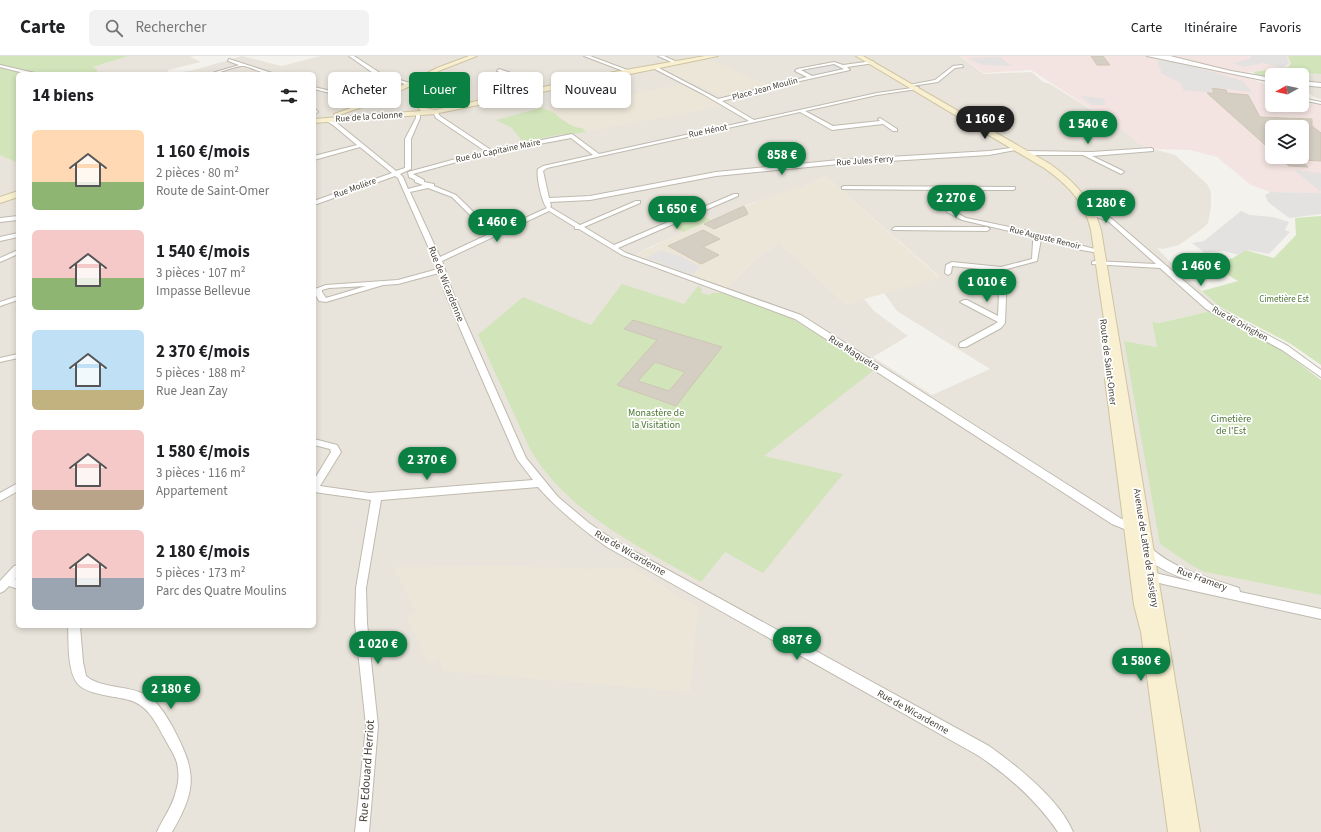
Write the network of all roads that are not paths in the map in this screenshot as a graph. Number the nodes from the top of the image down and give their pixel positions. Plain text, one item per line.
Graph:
1 (351, 56) edge
2 (474, 56) edge
3 (586, 56) edge
4 (660, 56) edge
5 (715, 56) edge
6 (1150, 56) edge
7 (1165, 56) edge
8 (1175, 56) edge
9 (706, 57) edge
10 (866, 59) edge
11 (229, 60) dead end
12 (676, 63) junction
13 (836, 64) junction
14 (242, 65) junction
15 (0, 66) edge
16 (843, 66) junction
17 (962, 66) dead end
18 (654, 67) junction
19 (1208, 68) junction
20 (499, 70) dead end
21 (628, 71) junction
22 (25, 72) edge
23 (218, 72) edge
24 (264, 72) edge
25 (433, 72) edge
26 (505, 72) edge
27 (811, 77) junction
28 (1265, 79) edge
29 (409, 84) edge
30 (409, 84) edge
31 (1309, 84) edge
32 (1321, 85) edge
33 (914, 86) junction
34 (316, 88) edge
35 (543, 90) edge
36 (328, 92) edge
37 (719, 100) junction
38 (1309, 100) edge
39 (1321, 103) edge
40 (478, 104) edge
41 (419, 108) edge
42 (801, 111) junction
43 (419, 113) junction
44 (436, 113) junction
45 (877, 117) dead end
46 (316, 118) edge
47 (328, 118) junction
48 (353, 118) junction
49 (753, 121) junction
50 (884, 122) junction
51 (338, 126) junction
52 (894, 130) dead end
53 (361, 145) junction
54 (1018, 149) junction
55 (1151, 150) dead end
56 (490, 152) junction
57 (1025, 153) junction
58 (1083, 154) junction
59 (597, 155) junction
60 (316, 157) edge
61 (1120, 172) dead end
62 (397, 173) junction
63 (402, 181) junction
64 (422, 181) junction
65 (432, 185) junction
66 (844, 188) dead end
67 (934, 188) junction
68 (1013, 188) dead end
69 (407, 191) junction
70 (16, 195) edge
71 (736, 195) dead end
72 (0, 200) edge
73 (546, 200) junction
74 (316, 202) edge
75 (638, 202) dead end
76 (549, 209) junction
77 (1093, 214) junction
78 (16, 218) edge
79 (0, 220) edge
80 (577, 228) junction
81 (895, 229) dead end
82 (1017, 230) junction
83 (16, 235) edge
84 (493, 235) junction
85 (1039, 236) junction
86 (0, 239) edge
87 (612, 248) junction
88 (1096, 250) junction
89 (16, 253) edge
90 (3, 259) edge
91 (438, 260) junction
92 (1098, 264) junction
93 (1164, 266) junction
94 (1004, 269) junction
95 (441, 270) junction
96 (948, 273) dead end
97 (380, 284) junction
98 (16, 299) edge
99 (964, 302) dead end
100 (0, 304) edge
101 (1002, 321) junction
102 (963, 345) dead end
103 (0, 354) edge
104 (16, 356) edge
105 (16, 356) edge
106 (0, 360) edge
107 (1321, 374) edge
108 (316, 442) edge
109 (540, 483) junction
110 (316, 485) edge
111 (16, 488) edge
112 (316, 488) edge
113 (377, 496) junction
114 (0, 497) edge
115 (1137, 529) junction
116 (1140, 552) junction
117 (16, 571) edge
118 (1144, 579) junction
119 (4, 584) edge
120 (16, 585) edge
121 (1263, 602) junction
122 (1321, 614) edge
123 (74, 628) edge
124 (164, 832) edge
125 (362, 832) edge
126 (1066, 832) edge
127 (1178, 832) edge
128 (1190, 832) edge

1 - 29 street
2 - 25 main road
3 - 21 street
4 - 12 street
5 - 9 main road, Rue de la Colonne
6 - 7 street
7 - 19 street
8 - 19 street
9 - 12 main road, Rue de la Colonne
10 - 13 street, Place Jean Moulin
10 - 16 street, Place Jean Moulin
10 - 33 main road
11 - 14 street
12 - 18 main road, Rue de la Colonne
13 - 16 street, Place Jean Moulin
13 - 27 street, Place Jean Moulin
14 - 23 street
14 - 24 street
15 - 22 street
16 - 27 street, Place Jean Moulin
17 - 33 street, Rue Hénot
18 - 21 main road, Rue de la Colonne
18 - 37 street
19 - 28 street
20 - 26 street
21 - 35 main road, Rue de la Colonne
27 - 37 street, Place Jean Moulin
30 - 47 main road
31 - 32 street
33 - 42 street, Rue Hénot
33 - 54 main road
34 - 36 street
37 - 49 street
38 - 39 street
40 - 44 main road, Rue de la Colonne
41 - 43 main road
42 - 49 street, Rue Hénot
42 - 50 street
43 - 44 main road, Rue de la Colonne
43 - 48 main road, Rue de la Colonne
43 - 62 street
44 - 56 street
45 - 50 street
46 - 47 main road
47 - 48 main road, Rue de la Colonne
47 - 51 street, Rue de Wicardenne
48 - 51 street
49 - 59 street, Rue Hénot
50 - 52 street
51 - 53 street, Rue de Wicardenne
53 - 60 street
53 - 62 street, Rue de Wicardenne
54 - 57 main road
54 - 73 street, Rue Jules Ferry
55 - 58 street
56 - 59 street, Rue du Capitaine Maire
56 - 64 street, Rue du Capitaine Maire
57 - 58 street
57 - 77 main road
58 - 61 street
59 - 73 street, Rue Hénot
62 - 63 street, Rue de Wicardenne
62 - 74 street, Rue Molière
63 - 64 street
63 - 69 street, Rue de Wicardenne
64 - 65 street
65 - 69 street
65 - 84 street
66 - 67 street
67 - 68 street
67 - 82 street, Rue Auguste Renoir
69 - 91 street, Rue de Wicardenne
70 - 72 main road
71 - 87 street
73 - 76 street, Rue Hénot
75 - 80 street
76 - 80 street, Rue Maquetra
76 - 84 street
77 - 88 main road
77 - 93 street, Rue de Dringhen
78 - 79 street
80 - 87 street, Rue Maquetra
81 - 82 street
82 - 85 street, Rue Auguste Renoir
83 - 86 street
84 - 91 street
85 - 88 street, Rue Auguste Renoir
85 - 94 street
87 - 115 street, Rue Maquetra
88 - 92 main road
89 - 90 street
91 - 95 street, Rue de Wicardenne
92 - 93 street
92 - 115 main road, Avenue de Lattre de Tassigny
93 - 107 street, Rue de Dringhen
94 - 96 street
94 - 101 street
95 - 97 street
95 - 109 street, Rue de Wicardenne
97 - 97 street
98 - 100 street
99 - 101 street
101 - 102 street
103 - 104 street
105 - 106 street
108 - 110 street
109 - 113 street
109 - 126 street, Rue de Wicardenne
111 - 114 street
112 - 113 street
113 - 125 street, Rue Edouard Herriot
115 - 116 main road, Avenue de Lattre de Tassigny
116 - 118 main road, Avenue de Lattre de Tassigny
116 - 121 street, Rue Framery
117 - 119 street
118 - 121 street, Rue Framery
118 - 127 main road, Avenue de Lattre de Tassigny
118 - 128 main road, Avenue de Lattre de Tassigny
119 - 120 street
121 - 122 street, Rue Framery
123 - 124 street

